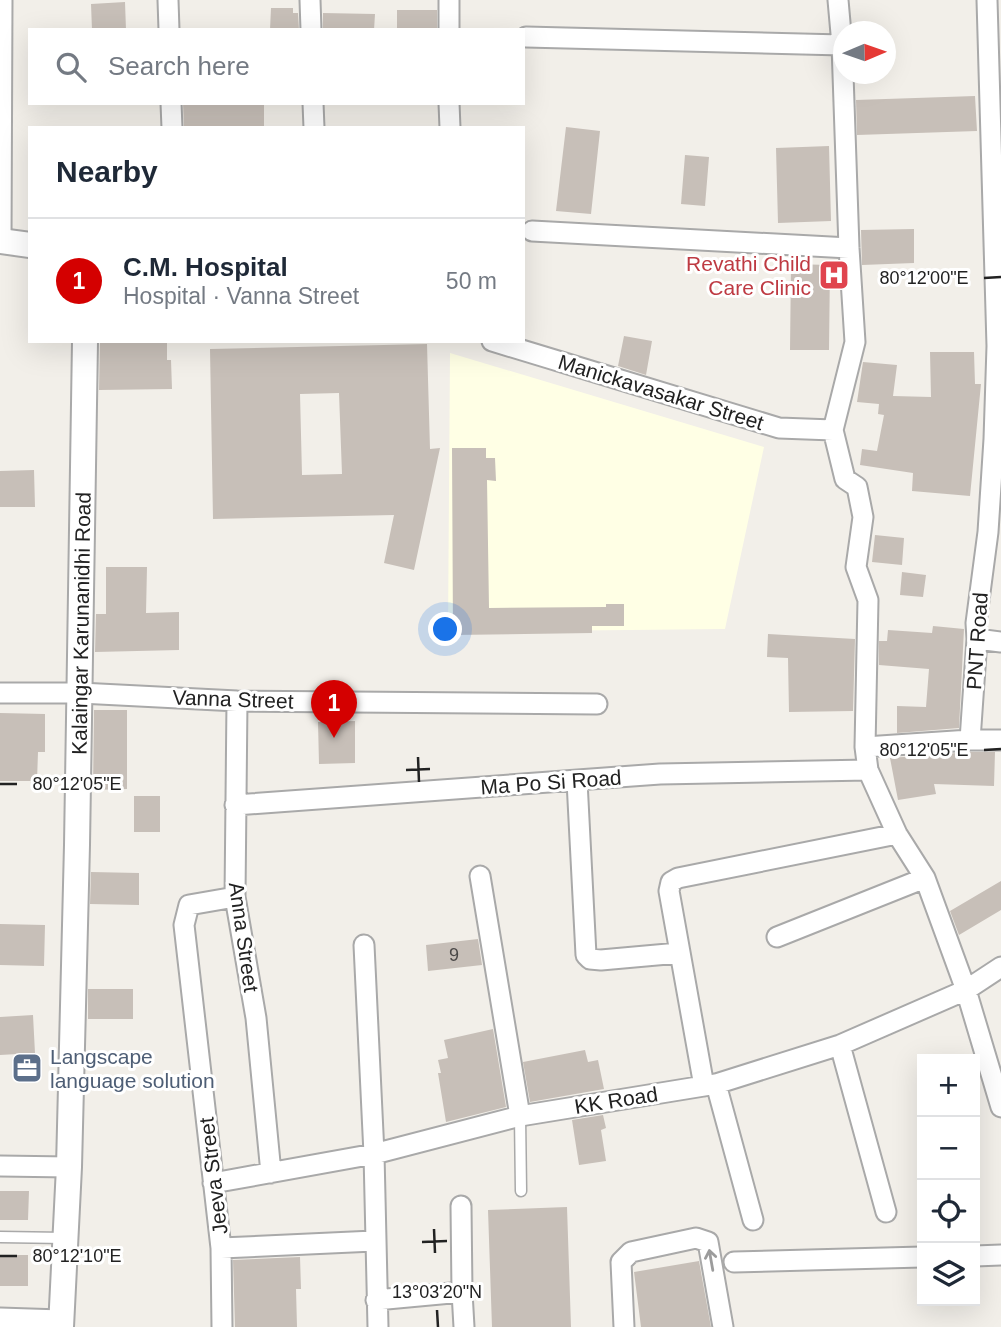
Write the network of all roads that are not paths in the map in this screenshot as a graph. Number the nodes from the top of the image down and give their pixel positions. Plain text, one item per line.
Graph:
1 (2, 0) edge
2 (168, 0) edge
3 (310, 0) edge
4 (449, 0) edge
5 (838, 0) edge
6 (987, 0) edge
7 (840, 21) edge
8 (169, 28) edge
9 (311, 28) edge
10 (449, 28) edge
11 (526, 37) dead end
12 (833, 45) edge
13 (843, 84) edge
14 (171, 105) edge
15 (313, 105) edge
16 (449, 105) edge
17 (172, 126) edge
18 (314, 126) edge
19 (450, 126) edge
20 (531, 231) dead end
21 (1, 241) edge
22 (28, 245) edge
23 (849, 248) junction
24 (85, 343) edge
25 (499, 343) edge
26 (833, 430) junction
27 (998, 439) edge
28 (994, 533) edge
29 (978, 639) junction
30 (1001, 642) edge
31 (80, 692) junction
32 (0, 693) edge
33 (237, 701) junction
34 (597, 704) dead end
35 (970, 740) junction
36 (1001, 740) edge
37 (865, 747) junction
38 (868, 770) junction
39 (578, 781) junction
40 (235, 805) junction
41 (897, 834) junction
42 (480, 876) dead end
43 (925, 878) junction
44 (235, 897) junction
45 (777, 937) dead end
46 (364, 945) dead end
47 (679, 953) junction
48 (1001, 967) edge
49 (966, 990) junction
50 (841, 1045) junction
51 (710, 1085) junction
52 (1001, 1107) edge
53 (520, 1116) junction
54 (374, 1154) junction
55 (0, 1166) edge
56 (69, 1167) junction
57 (271, 1173) junction
58 (213, 1183) junction
59 (521, 1191) dead end
60 (461, 1206) dead end
61 (886, 1212) dead end
62 (753, 1220) dead end
63 (0, 1237) edge
64 (65, 1238) junction
65 (374, 1241) junction
66 (221, 1248) junction
67 (1001, 1255) edge
68 (980, 1256) edge
69 (917, 1257) edge
70 (734, 1262) dead end
71 (462, 1292) junction
72 (376, 1300) junction
73 (0, 1318) edge
74 (61, 1323) edge
75 (222, 1327) edge
76 (378, 1327) edge
77 (464, 1327) edge
78 (624, 1327) edge
79 (723, 1327) edge

1 - 21 street
2 - 8 street
3 - 9 street
4 - 10 street
5 - 7 street
6 - 27 street, PNT Road
11 - 12 street
13 - 23 street
14 - 17 street
15 - 18 street
16 - 19 street
20 - 23 street
21 - 22 street
23 - 26 street
24 - 31 street, Kalaingar Karunanidhi Road
25 - 26 street, Manickavasakar Street
26 - 37 street
27 - 28 street, PNT Road
28 - 29 street, PNT Road
29 - 30 street
29 - 35 street, PNT Road
31 - 32 street, Vanna Street
31 - 33 street, Vanna Street
31 - 56 street, Kalaingar Karunanidhi Road
33 - 34 street, Vanna Street
33 - 40 street, Anna Street
35 - 36 street
35 - 37 street
37 - 38 street
38 - 39 street, Ma Po Si Road
38 - 41 street
39 - 40 street, Ma Po Si Road
39 - 47 street
40 - 44 street, Anna Street
41 - 43 street
41 - 47 street
42 - 53 street
43 - 45 street
43 - 49 street
44 - 57 street, Anna Street
44 - 58 street, Jeeva Street
46 - 54 street
47 - 51 street
48 - 49 street, KK Road
49 - 50 street, KK Road
49 - 52 street
50 - 51 street, KK Road
50 - 61 street
51 - 53 street, KK Road
51 - 62 street
53 - 54 street, KK Road
53 - 59 lane
54 - 57 street, KK Road
54 - 65 street
55 - 56 street
56 - 64 street, Kalaingar Karunanidhi Road
57 - 58 street, KK Road
58 - 66 street, Jeeva Street
60 - 71 street
63 - 64 lane
64 - 74 street, Kalaingar Karunanidhi Road
65 - 66 street
65 - 72 street
66 - 75 street, Jeeva Street
67 - 68 street
69 - 70 street
71 - 72 street
71 - 77 street
72 - 76 street
73 - 74 street
79 -> 78 street

